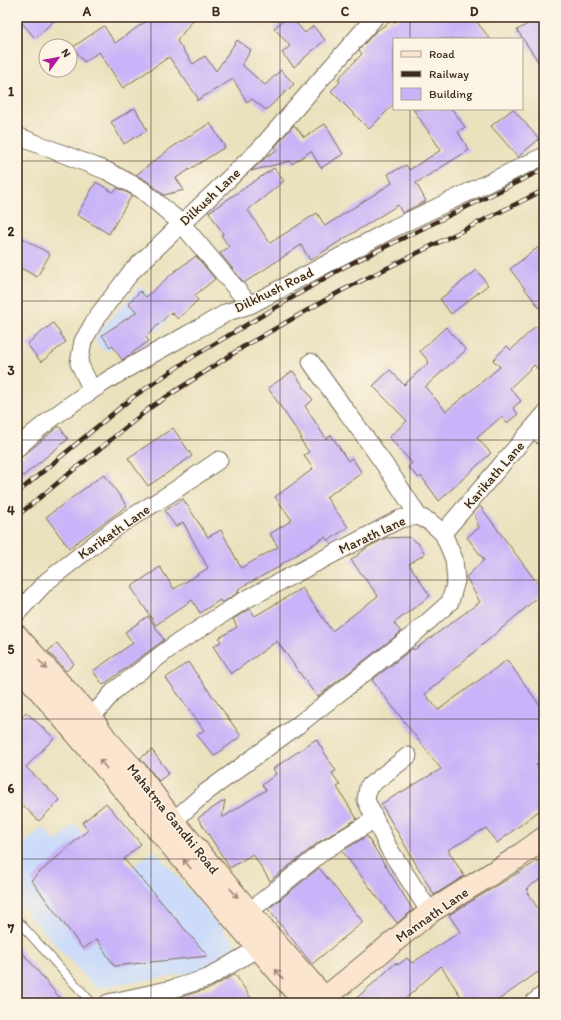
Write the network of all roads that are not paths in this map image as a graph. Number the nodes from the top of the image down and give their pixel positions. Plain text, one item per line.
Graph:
1 (375, 17) edge
2 (17, 136) edge
3 (544, 156) edge
4 (182, 223) junction
5 (250, 305) junction
6 (311, 362) dead end
7 (92, 390) junction
8 (544, 415) edge
9 (531, 432) junction
10 (544, 443) edge
11 (17, 448) edge
12 (219, 460) dead end
13 (418, 516) junction
14 (443, 533) junction
15 (17, 613) edge
16 (17, 636) edge
17 (17, 664) edge
18 (84, 726) junction
19 (408, 756) dead end
20 (374, 819) junction
21 (173, 821) junction
22 (544, 838) edge
23 (250, 911) junction
24 (430, 912) junction
25 (17, 920) edge
26 (258, 948) junction
27 (544, 994) edge
28 (320, 1002) edge
29 (92, 1003) edge
30 (108, 1003) edge
31 (533, 1003) edge

1 - 4 street, Dilkush Lane
2 - 4 street
3 - 5 street, Dilkhush Road
4 - 5 street
4 - 7 street, Dilkush Lane
5 - 7 street, Dilkhush Road
6 - 13 street
7 - 11 street, Dilkhush Road
8 - 9 street, Karikath Lane
9 - 10 lane
9 - 14 street, Karikath Lane
12 - 15 street, Karikath Lane
13 - 14 street, Marath lane
13 - 18 street, Marath lane
14 - 21 street, Marath lane
16 -> 18 main road, Mahatma Gandhi Road
17 - 18 main road, Mahatma Gandhi Road
18 - 21 main road, Mahatma Gandhi Road
26 -> 18 main road, Mahatma Gandhi Road
19 - 20 street
20 - 23 street
20 - 24 street
21 -> 23 main road, Mahatma Gandhi Road
22 - 24 main road, Mannath Lane
23 - 28 main road, Mahatma Gandhi Road
24 - 28 main road, Mannath Lane
25 - 29 lane
28 -> 26 main road, Mahatma Gandhi Road
26 - 30 street
27 - 31 street

